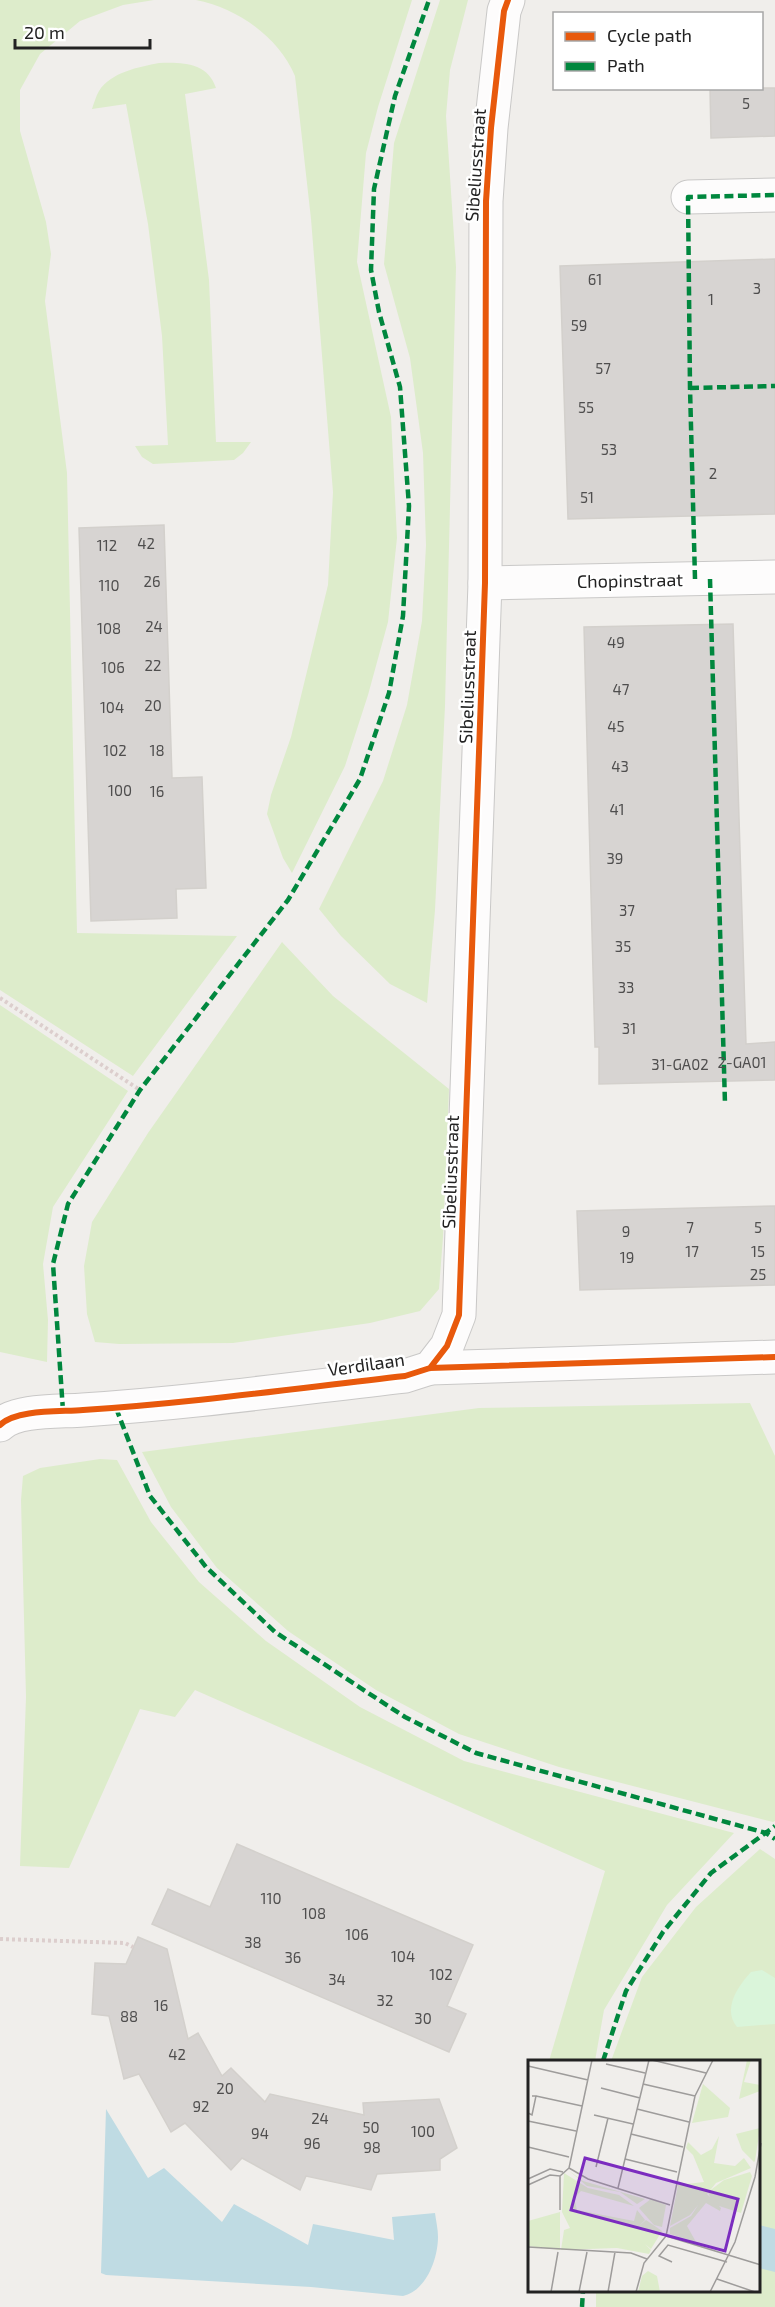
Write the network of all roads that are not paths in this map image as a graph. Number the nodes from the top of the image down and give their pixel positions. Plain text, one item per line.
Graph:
1 (508, 0) edge
2 (775, 195) edge
3 (688, 197) dead end
4 (775, 577) edge
5 (485, 583) junction
6 (775, 1357) edge
7 (430, 1368) junction
8 (0, 1425) edge

1 - 5 street, Sibeliusstraat
2 - 3 street
4 - 5 street, Chopinstraat
5 - 7 street, Sibeliusstraat
6 - 7 street, Verdilaan
7 - 8 street, Verdilaan

